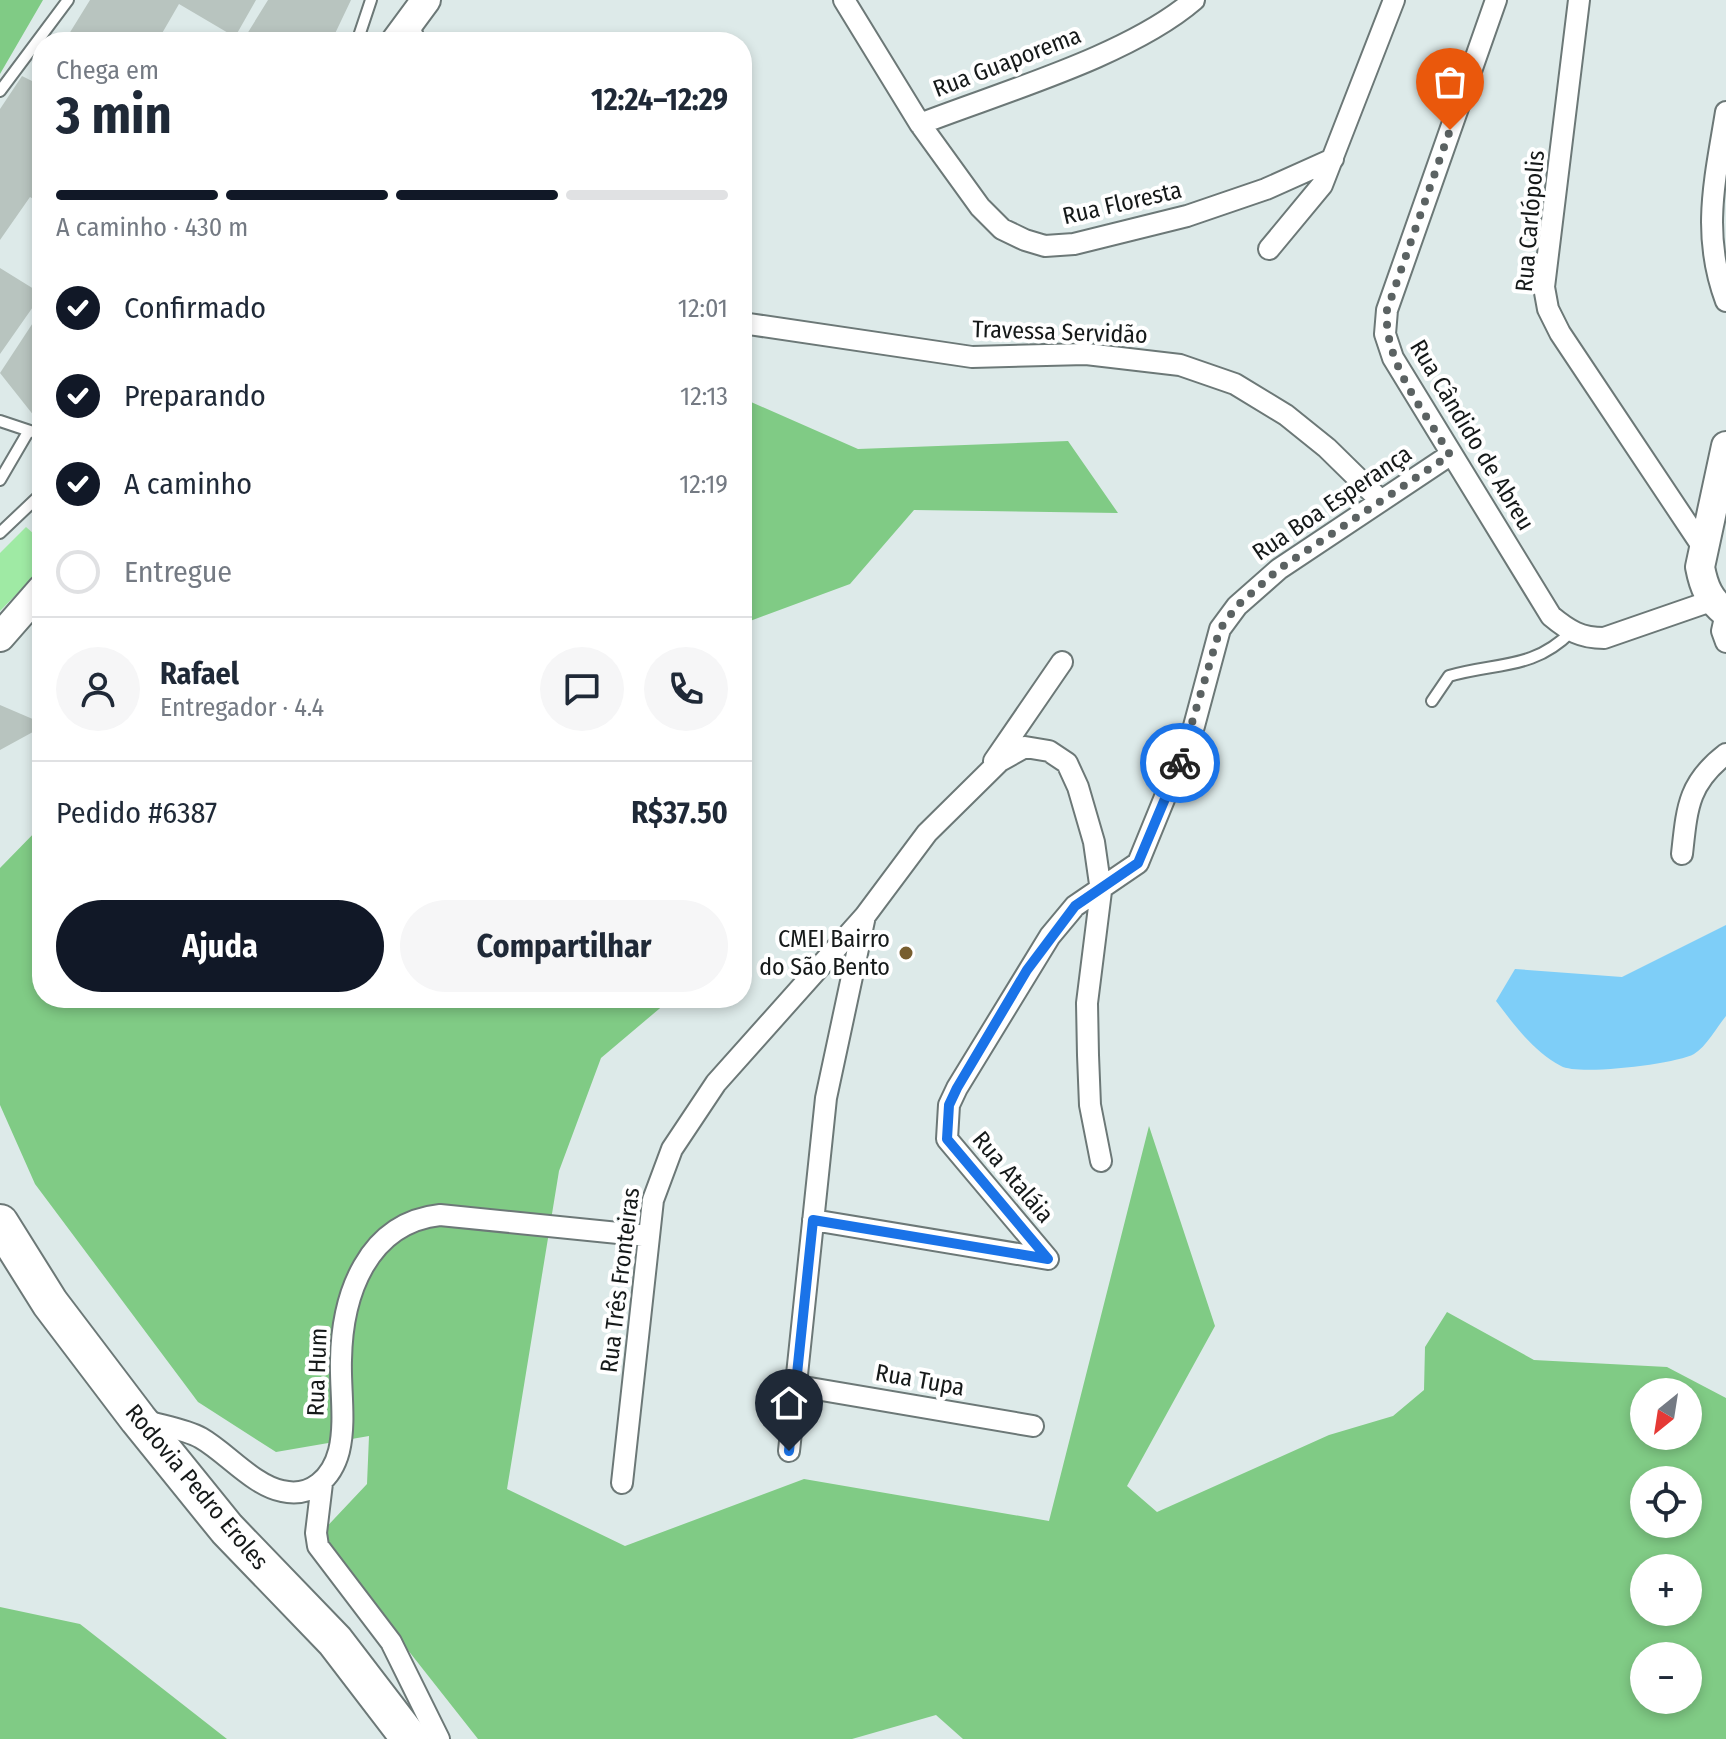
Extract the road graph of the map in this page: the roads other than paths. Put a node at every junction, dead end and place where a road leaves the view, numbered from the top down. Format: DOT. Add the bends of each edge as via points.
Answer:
graph roads {
  1 [pos="68,0"];
  2 [pos="371,0"];
  3 [pos="844,0"];
  4 [pos="1194,0"];
  5 [pos="1394,0"];
  6 [pos="1496,0"];
  7 [pos="1579,0"];
  8 [pos="44,32"];
  9 [pos="360,32"];
  10 [pos="32,48"];
  11 [pos="0,91"];
  12 [pos="1726,112"];
  13 [pos="920,124"];
  14 [pos="1333,159"];
  15 [pos="1269,249"];
  16 [pos="1726,301"];
  17 [pos="752,324"];
  18 [pos="0,421"];
  19 [pos="28,432"];
  20 [pos="32,433"];
  21 [pos="1726,446"];
  22 [pos="1450,455"];
  23 [pos="0,480"];
  24 [pos="1381,501"];
  25 [pos="32,503"];
  26 [pos="0,533"];
  27 [pos="1702,546"];
  28 [pos="32,598"];
  29 [pos="1719,607"];
  30 [pos="10,619"];
  31 [pos="1571,632"];
  32 [pos="0,637"];
  33 [pos="1726,642"];
  34 [pos="1062,662"];
  35 [pos="1432,701"];
  36 [pos="1726,754"];
  37 [pos="985,775"];
  38 [pos="1682,854"];
  39 [pos="1101,891"];
  40 [pos="865,916"];
  41 [pos="1101,1161"];
  42 [pos="813,1220"];
  43 [pos="0,1223"];
  44 [pos="648,1236"];
  45 [pos="0,1266"];
  46 [pos="798,1386"];
  47 [pos="138,1419"];
  48 [pos="1033,1426"];
  49 [pos="789,1451"];
  50 [pos="322,1483"];
  51 [pos="622,1483"];
  52 [pos="382,1739"];
  53 [pos="410,1739"];
  54 [pos="439,1739"];
  1 -- 8 [label="lane"];
  2 -- 9 [label="lane"];
  3 -- 13 [label="street, Rua Floresta"];
  4 -- 13 [label="street, Rua Guaporema" via="1111,49"];
  5 -- 14 [label="street"];
  6 -- 22 [label="street, Rua Cândido de Abreu" via="1387,310 1385,334 1393,358"];
  7 -- 27 [label="street, Rua Carlópolis" via="1544,287 1548,309"];
  10 -- 11 [label="lane"];
  12 -- 16 [label="street" via="1709,221"];
  13 -- 14 [label="street, Rua Floresta" via="1002,229 1045,246 1074,244 1187,216"];
  14 -- 15 [label="street" via="1322,185"];
  17 -- 24 [label="street, Travessa Servidão" via="972,357 1086,354 1180,365 1235,384 1286,415"];
  18 -- 19 [label="lane"];
  19 -- 20 [label="lane"];
  19 -- 23 [label="lane"];
  21 -- 27 [label="street"];
  22 -- 24 [label="street, Rua Boa Esperança"];
  22 -- 31 [label="street, Rua Cândido de Abreu" via="1551,616"];
  24 -- 39 [label="street, Rua Boa Esperança" via="1279,569 1237,606 1220,629 1194,726 1162,812 1138,863"];
  25 -- 26 [label="lane"];
  27 -- 29 [label="street" via="1702,577"];
  28 -- 30 [label="street"];
  29 -- 31 [label="street" via="1604,638"];
  29 -- 33 [label="street"];
  30 -- 32 [label="street"];
  31 -- 35 [label="lane" via="1535,659 1449,676"];
  34 -- 37 [label="street"];
  36 -- 38 [label="street" via="1696,783"];
  37 -- 39 [label="street, Rua Três Fronteiras" via="1025,747 1049,751 1067,763 1087,813"];
  37 -- 40 [label="street, Rua Três Fronteiras" via="927,833"];
  39 -- 41 [label="street" via="1087,1003 1090,1105"];
  39 -- 42 [label="street, Rua Ataláia" via="1075,906 1050,936 949,1105 947,1139 1048,1259"];
  40 -- 42 [label="street, Rua Três Fronteiras" via="826,1098"];
  40 -- 44 [label="street, Rua Três Fronteiras" via="693,1113 660,1175"];
  42 -- 46 [label="street, Rua Três Fronteiras"];
  43 -- 47 [label="highway, Rodovia Pedro Eroles" via="50,1303"];
  44 -- 50 [label="street, Rua Hum" via="440,1215 419,1217 388,1235 369,1255 354,1284 343,1325 339,1450"];
  44 -- 51 [label="street, Rua Três Fronteiras"];
  45 -- 52 [label="highway, Rodovia Pedro Eroles" via="94,1397"];
  46 -- 48 [label="street, Rua Tupa"];
  46 -- 49 [label="street, Rua Três Fronteiras"];
  47 -- 50 [label="street" via="197,1436 280,1491 301,1493"];
  47 -- 53 [label="highway, Rodovia Pedro Eroles" via="227,1529 371,1684"];
  50 -- 54 [label="street, Rua Hum" via="318,1546 391,1642"];
}
